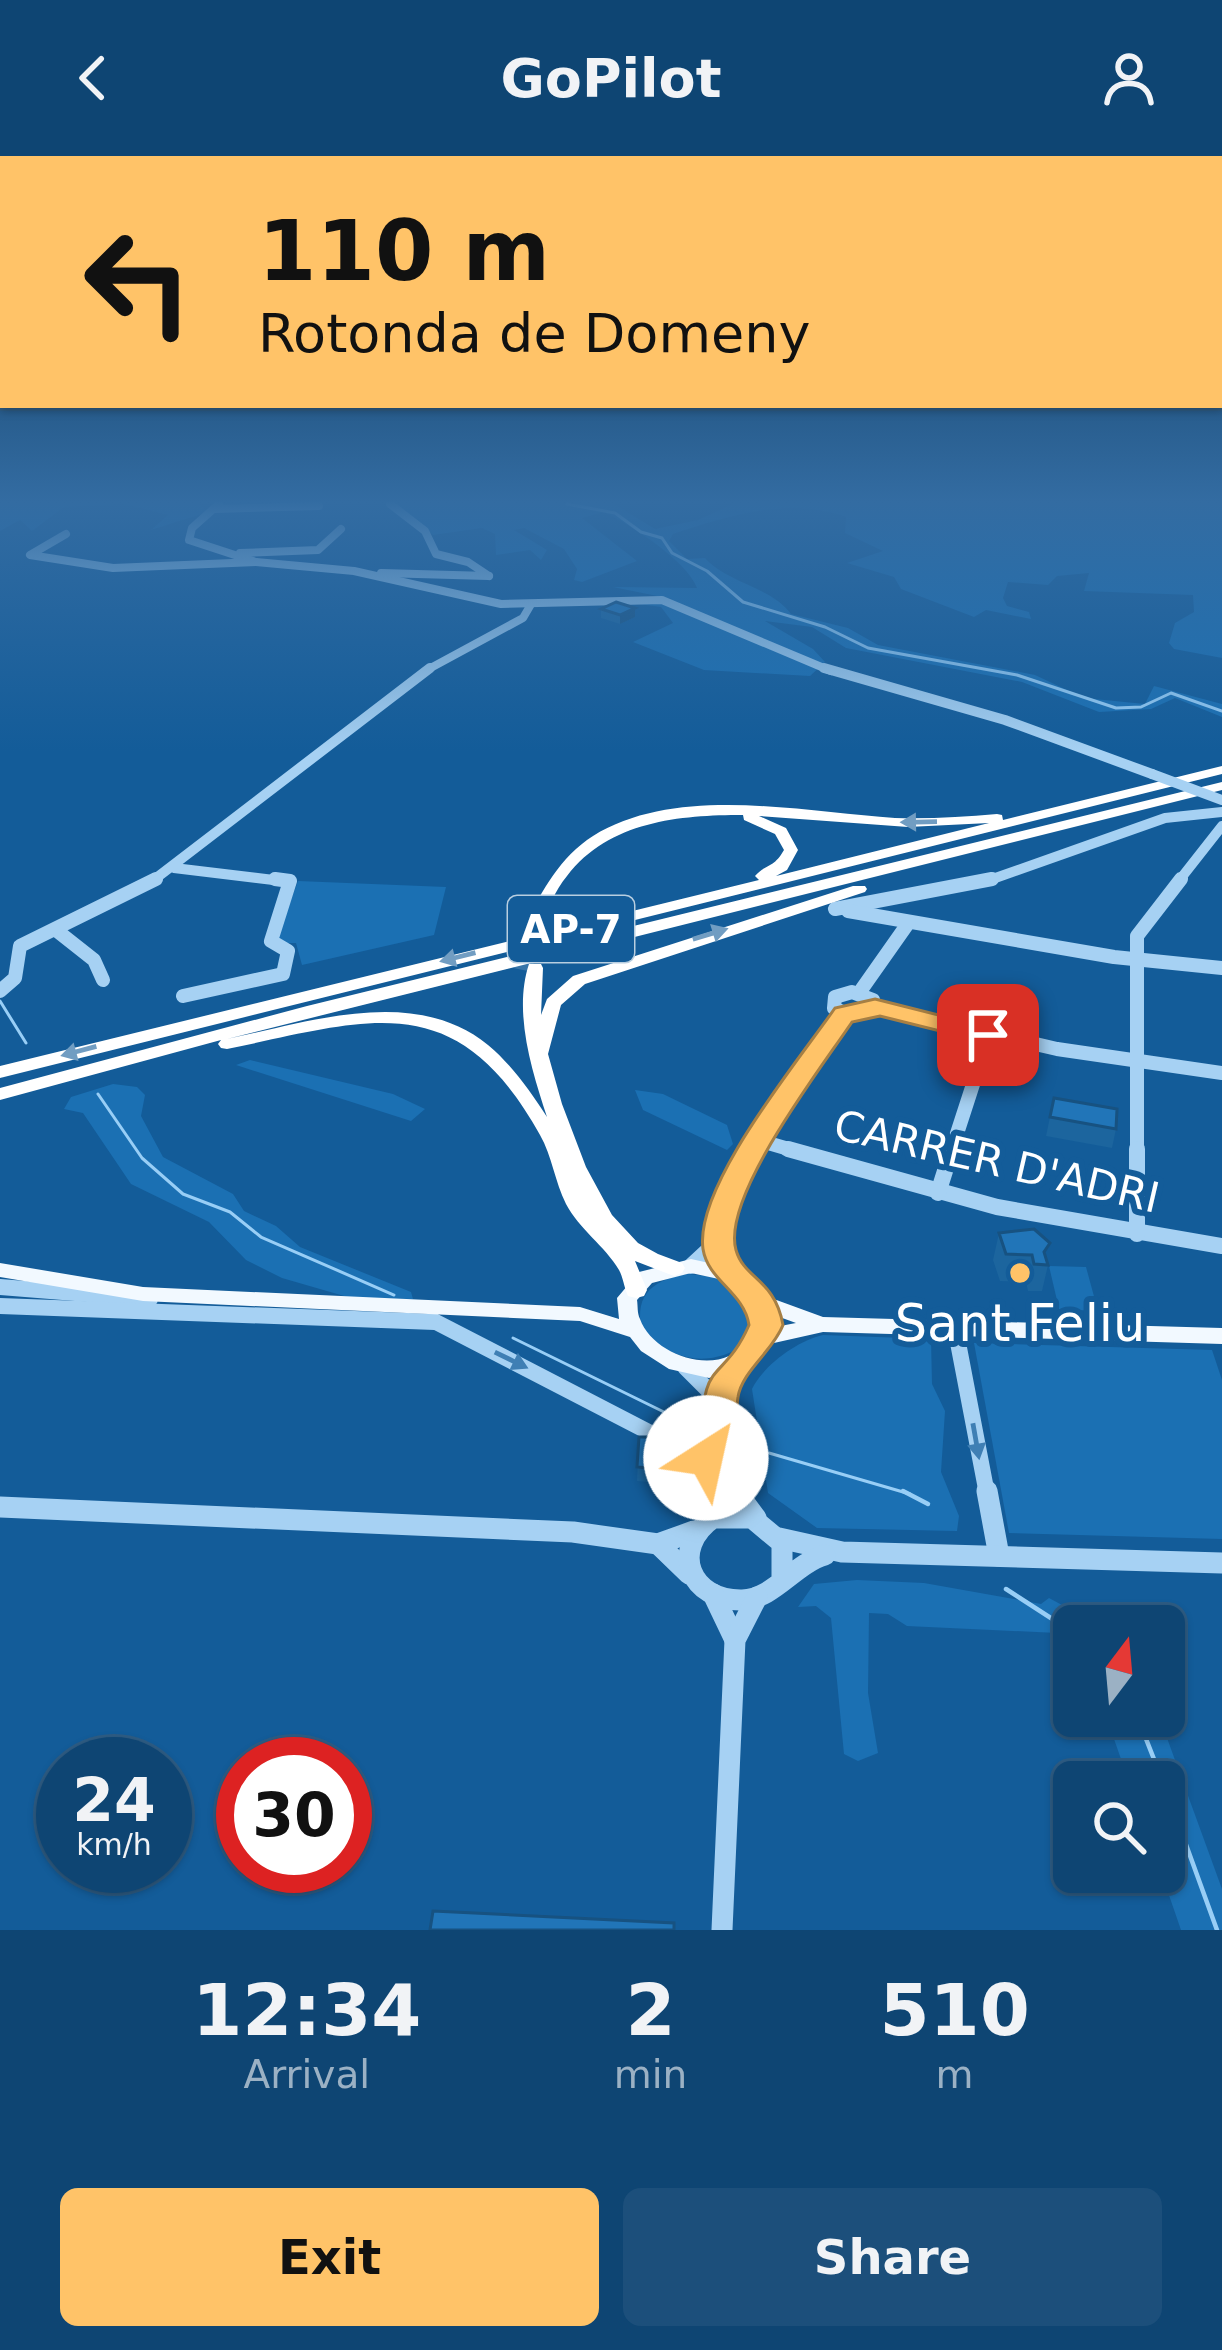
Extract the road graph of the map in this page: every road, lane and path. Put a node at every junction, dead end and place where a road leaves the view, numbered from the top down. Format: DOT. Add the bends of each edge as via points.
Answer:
graph roads {
  1 [pos="414,587"];
  2 [pos="530,606"];
  3 [pos="1222,770"];
  4 [pos="1222,786"];
  5 [pos="1143,791"];
  6 [pos="1222,800"];
  7 [pos="1222,812"];
  8 [pos="1111,815"];
  9 [pos="1222,826"];
  10 [pos="174,868"];
  11 [pos="909,922"];
  12 [pos="597,923"];
  13 [pos="56,930"];
  14 [pos="1136,960"];
  15 [pos="1222,968"];
  16 [pos="104,980"];
  17 [pos="0,991"];
  18 [pos="859,993"];
  19 [pos="183,996"];
  20 [pos="875,1007"];
  21 [pos="844,1014"];
  22 [pos="988,1035"];
  23 [pos="540,1052"];
  24 [pos="1136,1061"];
  25 [pos="0,1072"];
  26 [pos="1222,1073"];
  27 [pos="28,1086"];
  28 [pos="0,1094"];
  29 [pos="548,1132"];
  30 [pos="758,1140"];
  31 [pos="938,1192"];
  32 [pos="1137,1234"];
  33 [pos="718,1241"];
  34 [pos="1222,1246"];
  35 [pos="682,1267"];
  36 [pos="0,1270"];
  37 [pos="734,1275"];
  38 [pos="0,1286"];
  39 [pos="634,1293"];
  40 [pos="188,1297"];
  41 [pos="763,1303"];
  42 [pos="0,1306"];
  43 [pos="407,1306"];
  44 [pos="580,1314"];
  45 [pos="436,1322"];
  46 [pos="823,1324"];
  47 [pos="955,1327"];
  48 [pos="631,1330"];
  49 [pos="1222,1336"];
  50 [pos="761,1338"];
  51 [pos="739,1358"];
  52 [pos="683,1366"];
  53 [pos="719,1401"];
  54 [pos="727,1476"];
  55 [pos="0,1507"];
  56 [pos="713,1518"];
  57 [pos="760,1521"];
  58 [pos="694,1531"];
  59 [pos="779,1538"];
  60 [pos="658,1544"];
  61 [pos="842,1552"];
  62 [pos="999,1556"];
  63 [pos="1222,1562"];
  64 [pos="692,1576"];
  65 [pos="782,1576"];
  66 [pos="713,1594"];
  67 [pos="757,1597"];
  68 [pos="735,1640"];
  69 [pos="722,1930"];
  1 -- 2 [label="street"];
  2 -- 6 [label="street, bridge" via="662,600 852,680 1005,720"];
  2 -- 10 [label="street" via="523,618 419,670"];
  3 -- 5 [label="highway, AP-7"];
  4 -- 8 [label="highway, AP-7"];
  5 -- 12 [label="highway, AP-7"];
  5 -- 12 [label="highway, one-way" via="973,820 898,823 740,809 657,816 602,836 571,858 539,921 585,856 646,824 728,814 765,822 788,838 791,856 772,873"];
  7 -- 11 [label="street" via="1165,818 968,888 836,909"];
  23 -- 8 [label="highway, one-way" via="553,1003 599,971"];
  8 -- 27 [label="highway, AP-7"];
  9 -- 14 [label="street" via="1137,936"];
  10 -- 13 [label="street"];
  10 -- 19 [label="street" via="290,881 271,941 288,951 284,974"];
  11 -- 14 [label="street"];
  11 -- 18 [label="street"];
  12 -- 25 [label="highway, AP-7, one-way"];
  13 -- 16 [label="street" via="94,960"];
  13 -- 17 [label="street" via="18,948 17,975"];
  14 -- 15 [label="street"];
  14 -- 24 [label="street"];
  18 -- 20 [label="street"];
  18 -- 21 [label="street" via="835,997"];
  20 -- 21 [label="street"];
  20 -- 22 [label="street"];
  21 -- 30 [label="street"];
  22 -- 24 [label="street"];
  22 -- 31 [label="street"];
  23 -- 29 [label="highway" via="529,969 524,1035"];
  23 -- 35 [label="highway" via="597,1206 628,1246"];
  24 -- 26 [label="street"];
  24 -- 32 [label="street"];
  27 -- 28 [label="highway, AP-7"];
  27 -- 29 [label="highway" via="405,1017 473,1038 522,1088"];
  29 -- 39 [label="highway" via="577,1205 630,1269"];
  30 -- 31 [label="street, CARRER D'ADRI"];
  30 -- 33 [label="street"];
  31 -- 32 [label="street, CARRER D'ADRI"];
  32 -- 34 [label="street, CARRER D'ADRI"];
  33 -- 35 [label="street"];
  33 -- 37 [label="street"];
  35 -- 37 [label="main road"];
  35 -- 39 [label="main road"];
  36 -- 40 [label="main road"];
  37 -- 41 [label="main road"];
  38 -- 40 [label="street" via="60,1296"];
  39 -- 44 [label="main road"];
  39 -- 48 [label="main road"];
  40 -- 43 [label="main road"];
  41 -- 46 [label="main road"];
  41 -- 50 [label="main road"];
  42 -- 45 [label="street"];
  43 -- 44 [label="main road"];
  43 -- 45 [label="street"];
  44 -- 48 [label="main road"];
  45 -- 54 [label="street, one-way"];
  46 -- 47 [label="main road"];
  46 -- 50 [label="main road"];
  47 -- 49 [label="main road"];
  47 -- 62 [label="street, one-way"];
  48 -- 52 [label="main road" via="650,1352"];
  50 -- 51 [label="main road"];
  51 -- 52 [label="main road"];
  51 -- 53 [label="street"];
  52 -- 53 [label="street"];
  53 -- 54 [label="street"];
  54 -- 56 [label="street"];
  54 -- 57 [label="street"];
  55 -- 60 [label="street" via="573,1532"];
  56 -- 57 [label="street"];
  56 -- 58 [label="street"];
  57 -- 59 [label="street"];
  58 -- 60 [label="street"];
  58 -- 64 [label="street" via="686,1553"];
  59 -- 61 [label="street"];
  59 -- 65 [label="street"];
  60 -- 64 [label="street"];
  61 -- 62 [label="street"];
  61 -- 65 [label="street" via="799,1560"];
  62 -- 63 [label="street"];
  64 -- 66 [label="street"];
  65 -- 67 [label="street"];
  66 -- 67 [label="street"];
  66 -- 68 [label="street"];
  67 -- 68 [label="street"];
  68 -- 69 [label="street"];
}
